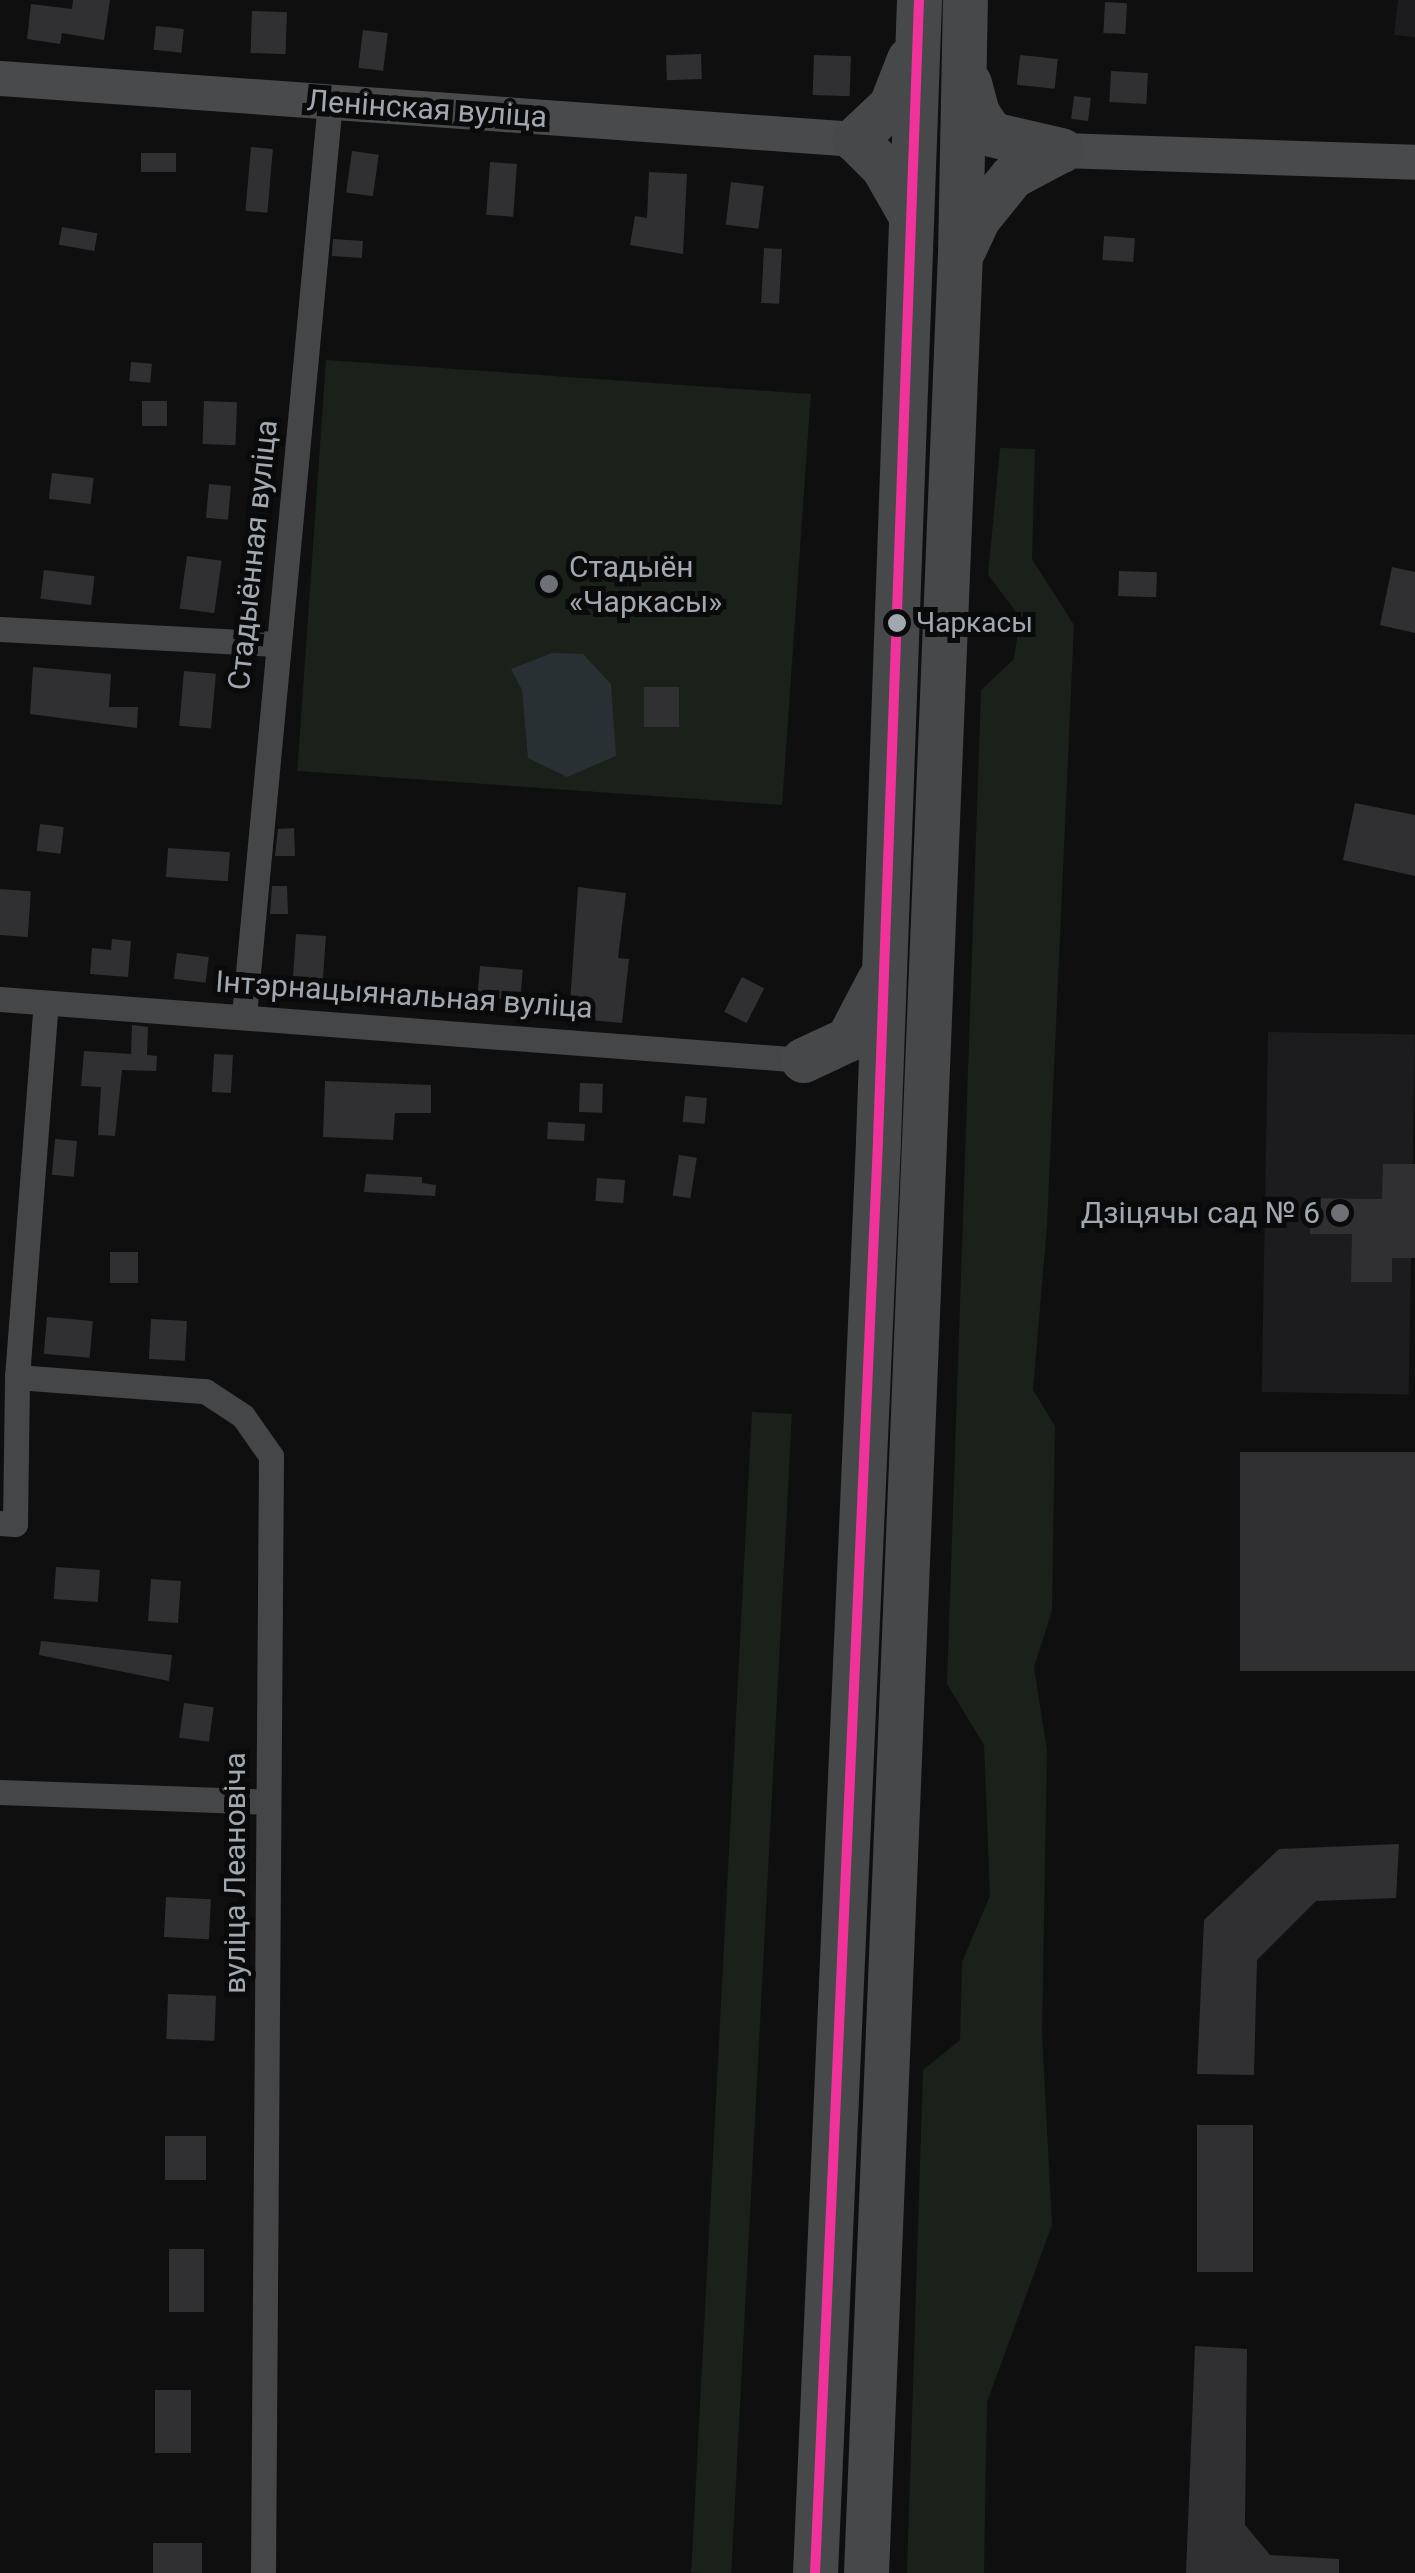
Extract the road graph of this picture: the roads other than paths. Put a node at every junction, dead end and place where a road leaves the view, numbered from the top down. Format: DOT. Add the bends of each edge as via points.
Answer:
graph roads {
  1 [pos="965,0"];
  2 [pos="918,14"];
  3 [pos="963,52"];
  4 [pos="0,78"];
  5 [pos="330,102"];
  6 [pos="855,139"];
  7 [pos="1061,150"];
  8 [pos="1415,162"];
  9 [pos="912,218"];
  10 [pos="960,256"];
  11 [pos="0,630"];
  12 [pos="276,644"];
  13 [pos="885,954"];
  14 [pos="0,1000"];
  15 [pos="46,1003"];
  16 [pos="244,1015"];
  17 [pos="803,1060"];
  18 [pos="878,1140"];
  19 [pos="18,1377"];
  20 [pos="7,1524"];
  21 [pos="0,1792"];
  22 [pos="268,1802"];
  23 [pos="262,2573"];
  24 [pos="816,2573"];
  25 [pos="866,2573"];
  1 -- 3 [label="highway"];
  2 -- 6 [label="highway" via="891,105"];
  2 -- 9 [label="highway"];
  3 -- 7 [label="highway" via="977,113 992,134"];
  3 -- 10 [label="highway"];
  4 -- 5 [label="street, Ленінская вуліца"];
  5 -- 6 [label="street, Ленінская вуліца"];
  5 -- 12 [label="street, Стадыённая вуліца"];
  6 -- 9 [label="highway" via="884,167"];
  7 -- 8 [label="street"];
  7 -- 10 [label="highway" via="1012,176 978,218"];
  9 -- 13 [label="highway"];
  10 -- 25 [label="highway"];
  11 -- 12 [label="street"];
  12 -- 16 [label="street, Стадыённая вуліца"];
  13 -- 17 [label="highway" via="877,986 848,1039"];
  13 -- 18 [label="highway"];
  14 -- 15 [label="street, Інтэрнацыянальная вуліца"];
  15 -- 16 [label="street, Інтэрнацыянальная вуліца"];
  15 -- 19 [label="street"];
  16 -- 17 [label="street, Інтэрнацыянальная вуліца"];
  17 -- 18 [label="highway" via="844,1078"];
  18 -- 24 [label="highway"];
  19 -- 20 [label="street"];
  19 -- 22 [label="street, вуліца Леановіча" via="205,1391 243,1416 271,1456"];
  21 -- 22 [label="street"];
  22 -- 23 [label="street, вуліца Леановіча"];
}
